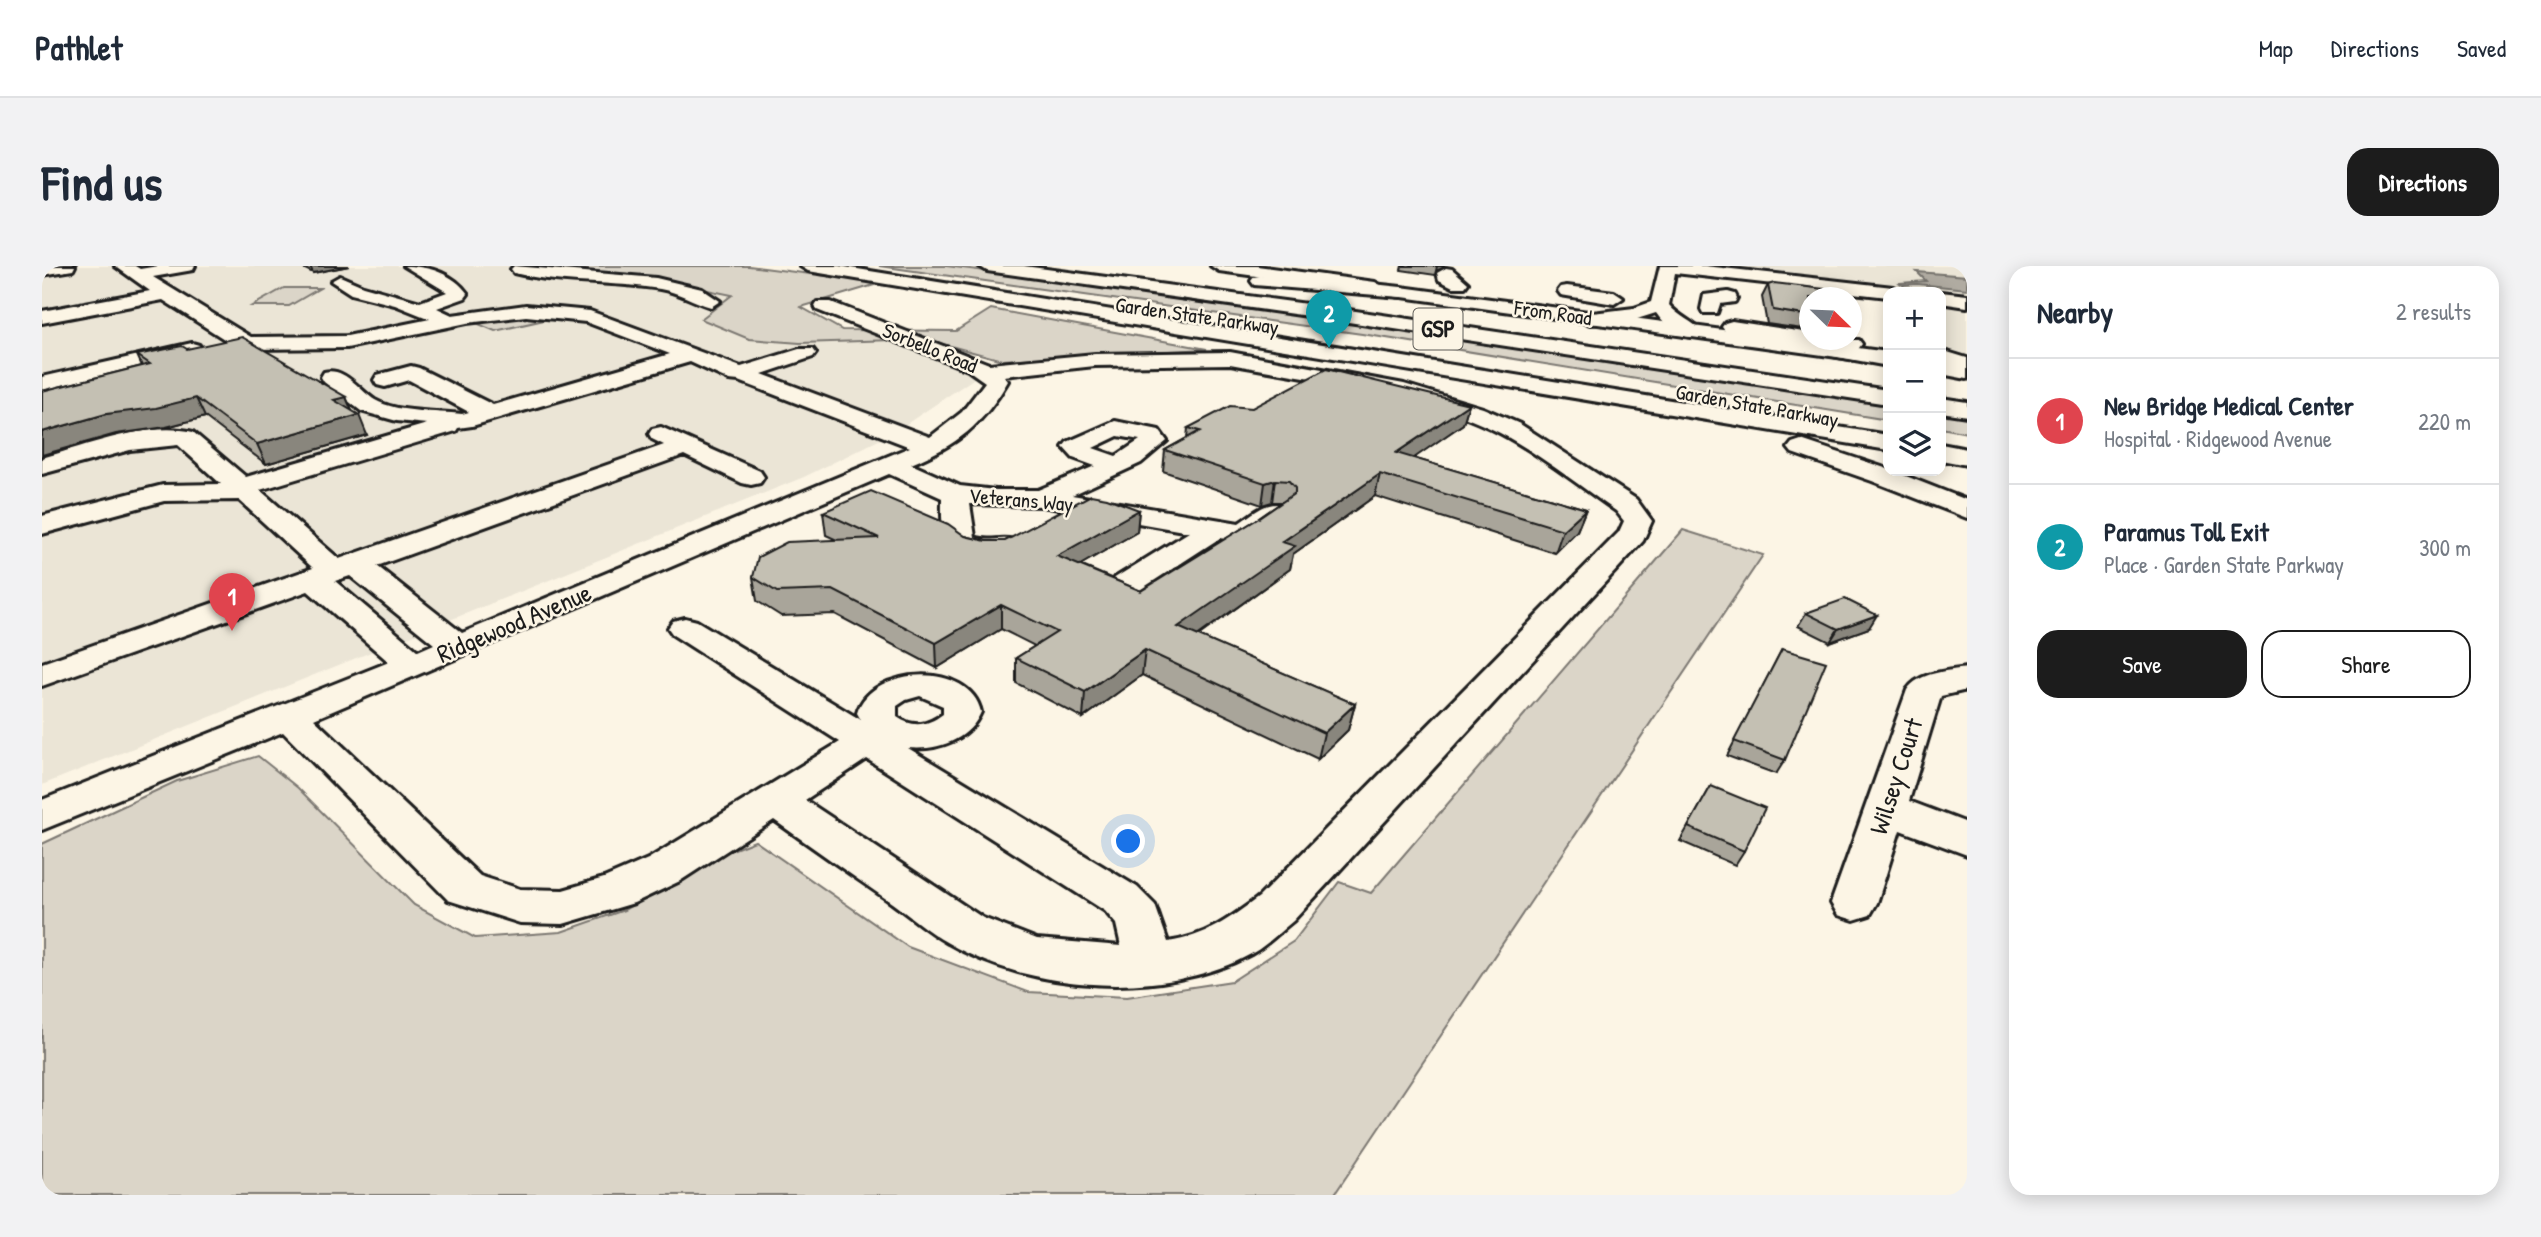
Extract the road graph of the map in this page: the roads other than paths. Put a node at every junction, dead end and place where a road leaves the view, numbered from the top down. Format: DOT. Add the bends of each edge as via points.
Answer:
graph roads {
  1 [pos="67,266"];
  2 [pos="187,266"];
  3 [pos="412,266"];
  4 [pos="807,266"];
  5 [pos="837,266"];
  6 [pos="987,266"];
  7 [pos="1081,266"];
  8 [pos="1118,266"];
  9 [pos="1236,267"];
  10 [pos="520,269"];
  11 [pos="1667,269"];
  12 [pos="42,270"];
  13 [pos="130,270"];
  14 [pos="1303,271"];
  15 [pos="586,277"];
  16 [pos="1454,279"];
  17 [pos="340,281"];
  18 [pos="568,291"];
  19 [pos="1567,291"];
  20 [pos="1401,292"];
  21 [pos="165,294"];
  22 [pos="1883,296"];
  23 [pos="1614,298"];
  24 [pos="1946,299"];
  25 [pos="1967,301"];
  26 [pos="711,302"];
  27 [pos="1672,304"];
  28 [pos="1730,305"];
  29 [pos="824,306"];
  30 [pos="420,308"];
  31 [pos="516,309"];
  32 [pos="1591,318"];
  33 [pos="47,319"];
  34 [pos="448,320"];
  35 [pos="1692,332"];
  36 [pos="1799,339"];
  37 [pos="652,341"];
  38 [pos="244,342"];
  39 [pos="1799,343"];
  40 [pos="1854,350"];
  41 [pos="806,353"];
  42 [pos="688,356"];
  43 [pos="1883,358"];
  44 [pos="1946,358"];
  45 [pos="83,363"];
  46 [pos="1946,366"];
  47 [pos="1967,366"];
  48 [pos="1946,367"];
  49 [pos="107,370"];
  50 [pos="985,371"];
  51 [pos="1967,372"];
  52 [pos="737,375"];
  53 [pos="332,377"];
  54 [pos="385,380"];
  55 [pos="42,384"];
  56 [pos="1558,389"];
  57 [pos="1883,396"];
  58 [pos="42,403"];
  59 [pos="1946,406"];
  60 [pos="1967,409"];
  61 [pos="490,413"];
  62 [pos="976,413"];
  63 [pos="463,421"];
  64 [pos="1883,428"];
  65 [pos="656,431"];
  66 [pos="1946,439"];
  67 [pos="1883,442"];
  68 [pos="1967,442"];
  69 [pos="685,446"];
  70 [pos="931,446"];
  71 [pos="1946,453"];
  72 [pos="1967,457"];
  73 [pos="1115,464"];
  74 [pos="891,465"];
  75 [pos="42,466"];
  76 [pos="751,477"];
  77 [pos="245,490"];
  78 [pos="955,494"];
  79 [pos="1967,510"];
  80 [pos="1275,511"];
  81 [pos="1043,514"];
  82 [pos="42,525"];
  83 [pos="1214,529"];
  84 [pos="334,571"];
  85 [pos="1124,586"];
  86 [pos="685,628"];
  87 [pos="458,647"];
  88 [pos="414,665"];
  89 [pos="42,675"];
  90 [pos="1967,679"];
  91 [pos="289,716"];
  92 [pos="877,736"];
  93 [pos="776,801"];
  94 [pos="1885,808"];
  95 [pos="42,816"];
  96 [pos="1967,840"];
  97 [pos="1854,903"];
  98 [pos="1150,964"];
  1 -- 12 [label="main road"];
  2 -- 13 [label="main road"];
  3 -- 30 [label="main road" via="450,284 459,294"];
  4 -- 56 [label="main road"];
  5 -- 64 [label="main road, Garden State Parkway / GSP" via="1321,335"];
  6 -- 57 [label="main road, Garden State Parkway / GSP"];
  7 -- 8 [label="main road"];
  7 -- 20 [label="main road" via="1175,278"];
  9 -- 14 [label="main road, From Road"];
  10 -- 15 [label="main road"];
  11 -- 22 [label="main road"];
  11 -- 27 [label="main road"];
  11 -- 28 [label="main road"];
  13 -- 21 [label="main road"];
  14 -- 20 [label="main road, From Road"];
  15 -- 18 [label="main road"];
  15 -- 26 [label="main road" via="693,292"];
  16 -- 20 [label="main road, From Road"];
  16 -- 32 [label="main road, From Road"];
  17 -- 30 [label="main road"];
  18 -- 31 [label="main road"];
  18 -- 37 [label="main road" via="643,319"];
  19 -- 23 [label="main road"];
  21 -- 33 [label="main road"];
  21 -- 38 [label="main road"];
  24 -- 25 [label="main road"];
  27 -- 28 [label="main road" via="1710,309"];
  27 -- 32 [label="main road"];
  27 -- 35 [label="main road" via="1671,320"];
  28 -- 36 [label="main road" via="1781,336"];
  29 -- 50 [label="main road, Sorbello Road"];
  30 -- 34 [label="main road"];
  31 -- 34 [label="main road"];
  31 -- 37 [label="main road" via="590,317"];
  32 -- 35 [label="main road, From Road"];
  34 -- 38 [label="main road" via="346,342"];
  35 -- 39 [label="main road, From Road"];
  37 -- 42 [label="main road"];
  38 -- 49 [label="main road"];
  40 -- 43 [label="main road"];
  41 -- 52 [label="main road"];
  42 -- 52 [label="main road"];
  42 -- 61 [label="main road"];
  44 -- 47 [label="main road"];
  45 -- 49 [label="main road"];
  46 -- 47 [label="main road"];
  48 -- 51 [label="main road"];
  49 -- 55 [label="main road"];
  49 -- 58 [label="main road" via="119,379 116,384"];
  50 -- 62 [label="main road, Sorbello Road" via="997,381"];
  50 -- 98 [label="main road" via="1095,360 1230,358 1396,389 1511,429 1626,505 1638,521 1633,535 1276,909 1234,941 1188,958"];
  52 -- 70 [label="main road"];
  53 -- 63 [label="main road" via="369,406"];
  54 -- 61 [label="main road" via="411,373"];
  56 -- 67 [label="main road"];
  56 -- 79 [label="main road" via="1777,440"];
  59 -- 60 [label="main road"];
  61 -- 63 [label="main road"];
  62 -- 70 [label="main road, Ridgewood Avenue" via="957,432"];
  63 -- 77 [label="main road"];
  65 -- 69 [label="main road"];
  66 -- 68 [label="main road"];
  69 -- 76 [label="main road"];
  69 -- 84 [label="main road" via="445,544"];
  70 -- 74 [label="main road, Ridgewood Avenue"];
  71 -- 72 [label="main road"];
  73 -- 81 [label="main road"];
  74 -- 78 [label="main road, Veterans Way"];
  74 -- 87 [label="main road, Ridgewood Avenue"];
  75 -- 77 [label="main road" via="135,442 184,437"];
  77 -- 82 [label="main road" via="163,493"];
  77 -- 84 [label="main road"];
  78 -- 81 [label="main road, Veterans Way" via="996,498"];
  78 -- 81 [label="main road" via="961,539 968,546 999,548"];
  80 -- 83 [label="main road, Veterans Way" via="1244,533"];
  81 -- 83 [label="main road, Veterans Way"];
  83 -- 85 [label="main road"];
  84 -- 87 [label="main road"];
  84 -- 88 [label="main road"];
  84 -- 89 [label="main road"];
  86 -- 92 [label="main road"];
  87 -- 88 [label="main road, Ridgewood Avenue"];
  88 -- 91 [label="main road, Ridgewood Avenue"];
  90 -- 94 [label="main road, Wilsey Court" via="1925,690"];
  91 -- 93 [label="main road" via="464,888 520,906 563,907 618,891 664,870"];
  91 -- 95 [label="main road, Ridgewood Avenue"];
  92 -- 93 [label="main road"];
  92 -- 98 [label="main road" via="1121,900 1138,918"];
  93 -- 98 [label="main road" via="966,931 1033,958 1104,966"];
  94 -- 96 [label="main road"];
  94 -- 97 [label="main road, Wilsey Court"];
}
